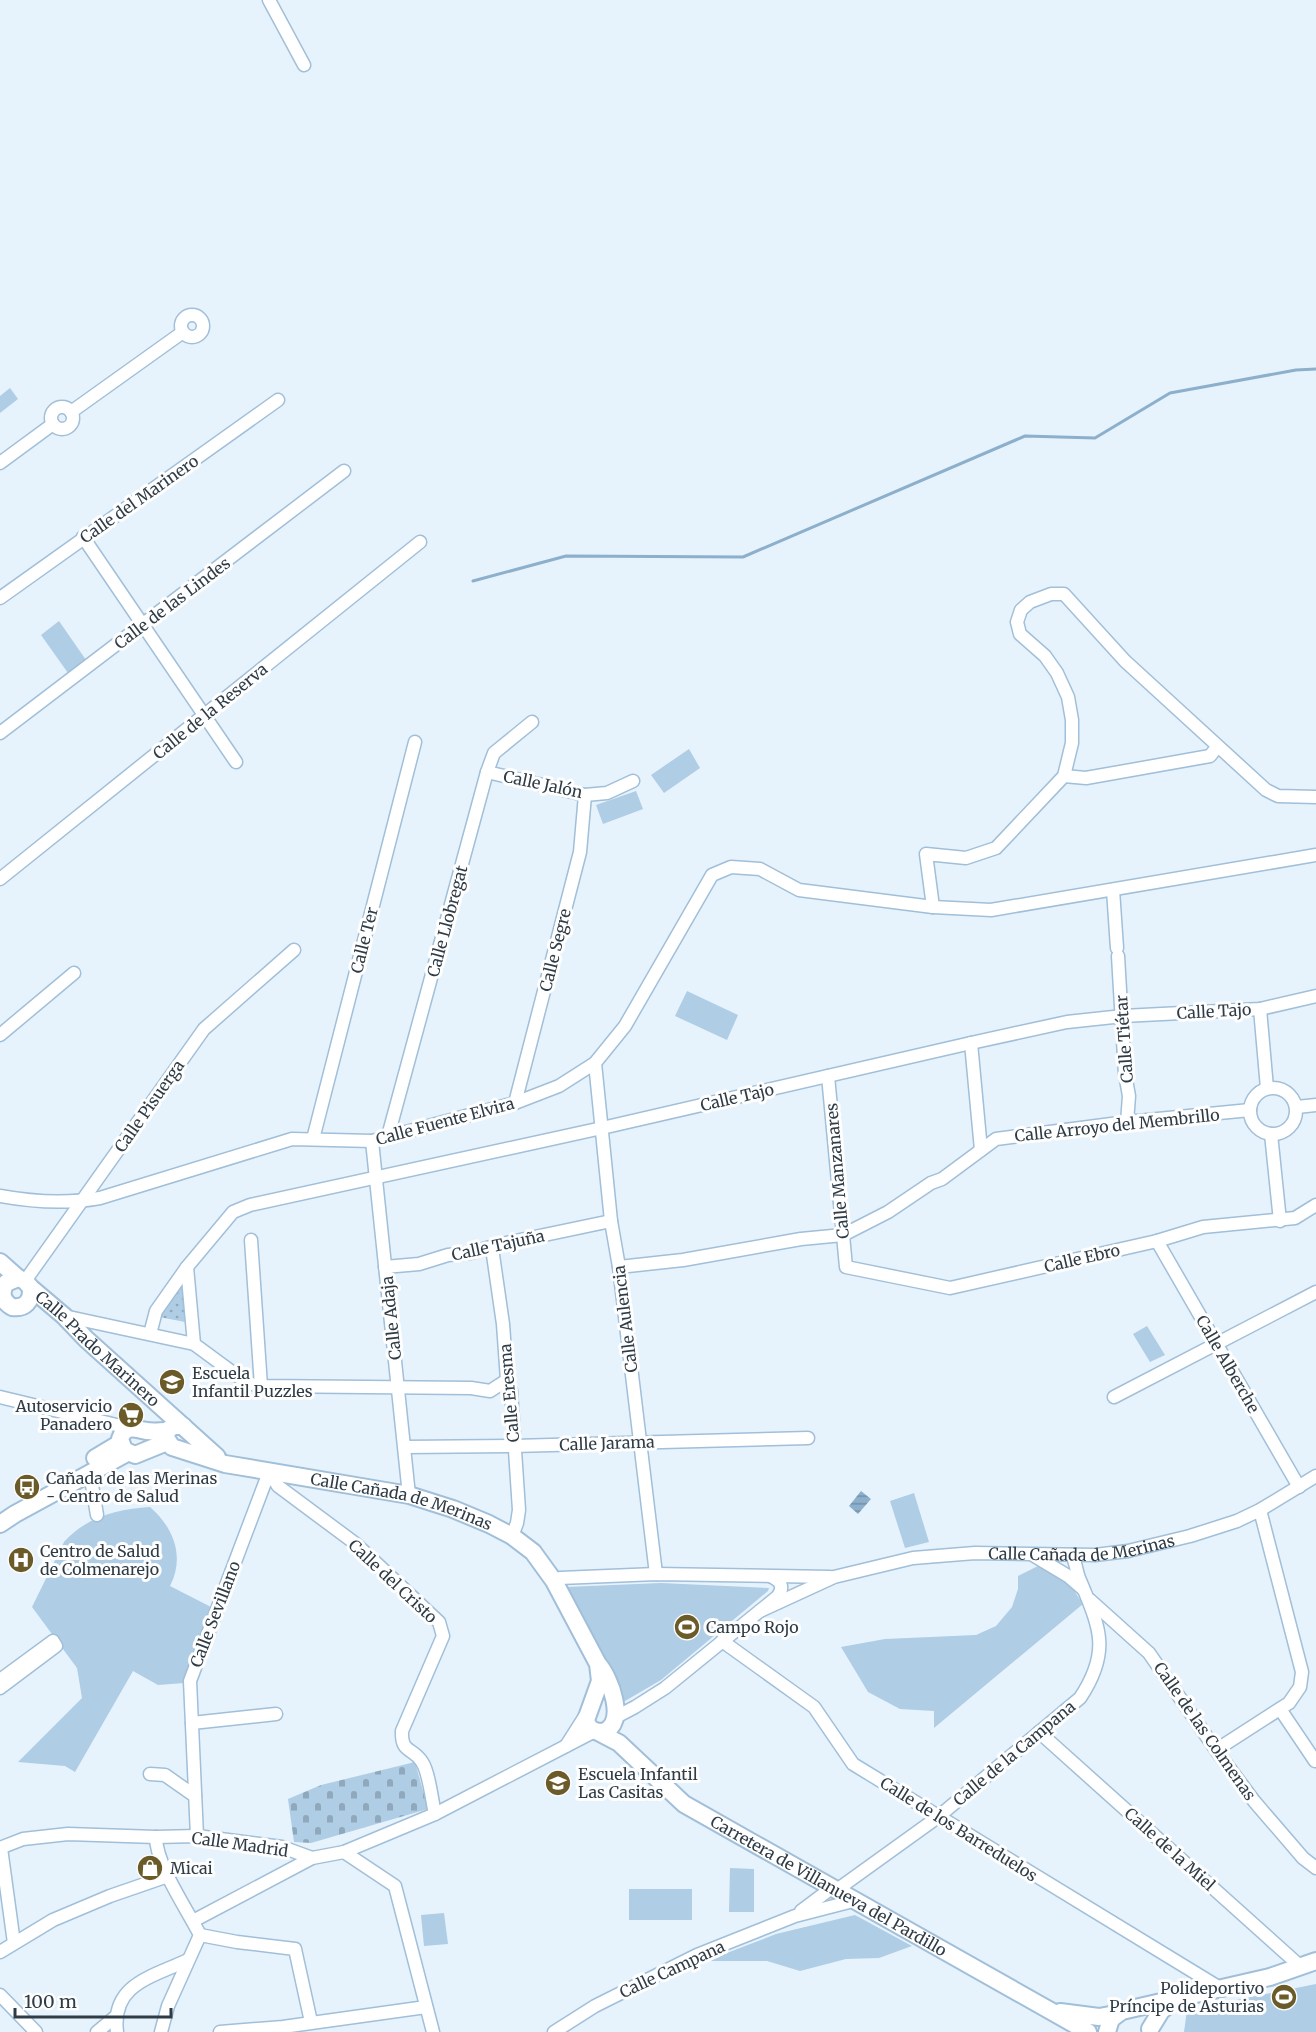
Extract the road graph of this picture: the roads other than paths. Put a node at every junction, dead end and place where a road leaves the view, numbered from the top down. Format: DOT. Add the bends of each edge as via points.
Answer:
graph roads {
  1 [pos="269,0"];
  2 [pos="304,65"];
  3 [pos="183,332"];
  4 [pos="278,400"];
  5 [pos="0,463"];
  6 [pos="344,471"];
  7 [pos="83,537"];
  8 [pos="420,542"];
  9 [pos="0,598"];
  10 [pos="144,624"];
  11 [pos="205,715"];
  12 [pos="532,722"];
  13 [pos="0,733"];
  14 [pos="415,742"];
  15 [pos="1217,747"];
  16 [pos="236,762"];
  17 [pos="487,772"];
  18 [pos="1064,776"];
  19 [pos="633,781"];
  20 [pos="585,795"];
  21 [pos="1316,797"];
  22 [pos="1316,855"];
  23 [pos="0,879"];
  24 [pos="1113,890"];
  25 [pos="933,907"];
  26 [pos="294,950"];
  27 [pos="74,973"];
  28 [pos="1316,996"];
  29 [pos="1260,1009"];
  30 [pos="1123,1016"];
  31 [pos="0,1035"];
  32 [pos="971,1043"];
  33 [pos="595,1063"];
  34 [pos="828,1076"];
  35 [pos="1267,1088"];
  36 [pos="515,1103"];
  37 [pos="1316,1105"];
  38 [pos="1297,1107"];
  39 [pos="1250,1110"];
  40 [pos="1127,1122"];
  41 [pos="602,1128"];
  42 [pos="1271,1134"];
  43 [pos="388,1136"];
  44 [pos="313,1139"];
  45 [pos="372,1141"];
  46 [pos="981,1150"];
  47 [pos="375,1178"];
  48 [pos="0,1196"];
  49 [pos="82,1201"];
  50 [pos="1316,1205"];
  51 [pos="611,1221"];
  52 [pos="1280,1221"];
  53 [pos="843,1235"];
  54 [pos="251,1240"];
  55 [pos="1157,1241"];
  56 [pos="492,1248"];
  57 [pos="0,1262"];
  58 [pos="187,1267"];
  59 [pos="386,1267"];
  60 [pos="619,1267"];
  61 [pos="846,1267"];
  62 [pos="25,1282"];
  63 [pos="1316,1292"];
  64 [pos="2,1293"];
  65 [pos="18,1308"];
  66 [pos="64,1316"];
  67 [pos="150,1334"];
  68 [pos="194,1344"];
  69 [pos="1217,1344"];
  70 [pos="507,1380"];
  71 [pos="261,1386"];
  72 [pos="399,1388"];
  73 [pos="0,1397"];
  74 [pos="1114,1397"];
  75 [pos="136,1429"];
  76 [pos="175,1434"];
  77 [pos="808,1438"];
  78 [pos="640,1442"];
  79 [pos="514,1446"];
  80 [pos="405,1447"];
  81 [pos="124,1448"];
  82 [pos="145,1449"];
  83 [pos="269,1472"];
  84 [pos="90,1473"];
  85 [pos="1316,1476"];
  86 [pos="1299,1487"];
  87 [pos="409,1495"];
  88 [pos="0,1508"];
  89 [pos="1260,1510"];
  90 [pos="97,1515"];
  91 [pos="0,1523"];
  92 [pos="512,1536"];
  93 [pos="1032,1554"];
  94 [pos="1072,1555"];
  95 [pos="1095,1555"];
  96 [pos="656,1574"];
  97 [pos="834,1576"];
  98 [pos="1068,1576"];
  99 [pos="772,1577"];
  100 [pos="554,1581"];
  101 [pos="1088,1596"];
  102 [pos="760,1611"];
  103 [pos="1118,1624"];
  104 [pos="1100,1638"];
  105 [pos="722,1641"];
  106 [pos="598,1664"];
  107 [pos="0,1680"];
  108 [pos="0,1688"];
  109 [pos="590,1706"];
  110 [pos="1280,1709"];
  111 [pos="276,1714"];
  112 [pos="615,1716"];
  113 [pos="192,1723"];
  114 [pos="596,1731"];
  115 [pos="1039,1732"];
  116 [pos="619,1743"];
  117 [pos="565,1747"];
  118 [pos="1216,1750"];
  119 [pos="1315,1761"];
  120 [pos="150,1774"];
  121 [pos="195,1796"];
  122 [pos="435,1814"];
  123 [pos="938,1817"];
  124 [pos="197,1836"];
  125 [pos="156,1837"];
  126 [pos="1,1848"];
  127 [pos="344,1852"];
  128 [pos="312,1858"];
  129 [pos="1316,1868"];
  130 [pos="168,1876"];
  131 [pos="835,1888"];
  132 [pos="857,1900"];
  133 [pos="795,1916"];
  134 [pos="193,1921"];
  135 [pos="200,1935"];
  136 [pos="14,1943"];
  137 [pos="0,1952"];
  138 [pos="188,1960"];
  139 [pos="1308,1964"];
  140 [pos="1220,1988"];
  141 [pos="0,1995"];
  142 [pos="1176,2000"];
  143 [pos="426,2007"];
  144 [pos="1050,2010"];
  145 [pos="1122,2012"];
  146 [pos="115,2017"];
  147 [pos="311,2022"];
  148 [pos="283,2030"];
  149 [pos="1150,2030"];
  150 [pos="36,2032"];
  151 [pos="97,2032"];
  152 [pos="117,2032"];
  153 [pos="161,2032"];
  154 [pos="220,2032"];
  155 [pos="433,2032"];
  156 [pos="554,2032"];
  157 [pos="1088,2032"];
  158 [pos="1107,2032"];
  1 -- 2 [label="street"];
  3 -- 5 [label="street" via="71,412 73,420 68,427 60,429 53,424"];
  4 -- 7 [label="street, Calle del Marinero"];
  6 -- 10 [label="street, Calle de las Lindes"];
  7 -- 9 [label="street, Calle del Marinero"];
  7 -- 10 [label="street"];
  8 -- 11 [label="street, Calle de la Reserva"];
  10 -- 11 [label="street"];
  10 -- 13 [label="street, Calle de las Lindes"];
  11 -- 16 [label="street"];
  11 -- 23 [label="street, Calle de la Reserva"];
  12 -- 17 [label="street, Calle Llobregat" via="494,753"];
  14 -- 44 [label="street, Calle Ter"];
  15 -- 18 [label="street" via="1210,756 1086,778"];
  15 -- 18 [label="street" via="1125,661 1070,599 1064,594 1051,594 1030,602 1017,622 1020,634 1046,656 1068,697 1072,743"];
  15 -- 21 [label="street" via="1266,790 1278,796"];
  17 -- 20 [label="street, Calle Jalón"];
  17 -- 43 [label="street, Calle Llobregat"];
  18 -- 25 [label="street" via="996,848 966,858 926,854"];
  19 -- 20 [label="street, Calle Jalón" via="608,793"];
  20 -- 36 [label="street, Calle Segre" via="580,852"];
  22 -- 24 [label="street"];
  24 -- 25 [label="street" via="991,910"];
  24 -- 30 [label="street, Calle Tiétar"];
  25 -- 33 [label="street, Calle Fuente Elvira" via="799,890 760,869 731,867 712,875 625,1026"];
  26 -- 49 [label="street, Calle Pisuerga" via="204,1029"];
  27 -- 31 [label="street"];
  28 -- 29 [label="street, Calle Tajo"];
  29 -- 30 [label="street, Calle Tajo"];
  29 -- 35 [label="street"];
  30 -- 32 [label="street, Calle Tajo" via="1067,1022"];
  30 -- 40 [label="street, Calle Tiétar"];
  32 -- 34 [label="street, Calle Tajo"];
  32 -- 46 [label="street"];
  33 -- 36 [label="street, Calle Fuente Elvira" via="559,1086"];
  33 -- 41 [label="street, Calle Aulencia"];
  34 -- 41 [label="street, Calle Tajo"];
  34 -- 53 [label="street, Calle Manzanares"];
  35 -- 38 [label="street" via="1286,1091"];
  35 -- 39 [label="street" via="1258,1092"];
  36 -- 43 [label="street, Calle Fuente Elvira"];
  37 -- 38 [label="street"];
  38 -- 42 [label="street" via="1290,1127"];
  39 -- 40 [label="street, Calle Arroyo del Membrillo"];
  39 -- 42 [label="street" via="1256,1127"];
  40 -- 46 [label="street, Calle Arroyo del Membrillo" via="1009,1136 996,1139"];
  41 -- 47 [label="street, Calle Tajo"];
  41 -- 51 [label="street, Calle Aulencia"];
  42 -- 52 [label="street"];
  43 -- 45 [label="street, Calle Fuente Elvira"];
  44 -- 45 [label="street, Calle Fuente Elvira"];
  44 -- 49 [label="street, Calle Fuente Elvira" via="292,1139"];
  45 -- 47 [label="street, Calle Adaja"];
  46 -- 53 [label="street, Calle Arroyo del Membrillo" via="942,1179"];
  47 -- 58 [label="street, Calle Tajo" via="233,1212"];
  47 -- 59 [label="street, Calle Adaja"];
  48 -- 49 [label="street, Calle Fuente Elvira" via="40,1202"];
  49 -- 62 [label="street, Calle Pisuerga"];
  50 -- 52 [label="street, Calle Ebro" via="1295,1218"];
  51 -- 56 [label="street, Calle Tajuña"];
  51 -- 60 [label="street, Calle Aulencia"];
  52 -- 55 [label="street, Calle Ebro" via="1203,1227"];
  53 -- 60 [label="street, Calle Arroyo del Membrillo"];
  53 -- 61 [label="street, Calle Manzanares"];
  54 -- 71 [label="street"];
  55 -- 61 [label="street, Calle Ebro" via="950,1288"];
  55 -- 69 [label="street, Calle Alberche"];
  56 -- 59 [label="street, Calle Tajuña"];
  56 -- 70 [label="street, Calle Eresma"];
  57 -- 62 [label="street, Calle Prado Marinero"];
  58 -- 67 [label="street, Calle Tajo" via="156,1311"];
  58 -- 68 [label="street"];
  59 -- 72 [label="street, Calle Adaja"];
  60 -- 78 [label="street, Calle Aulencia"];
  62 -- 64 [label="street" via="12,1279"];
  62 -- 65 [label="street" via="29,1301"];
  62 -- 66 [label="street, Calle Prado Marinero"];
  63 -- 69 [label="street"];
  64 -- 65 [label="street" via="12,1307"];
  65 -- 66 [label="street"];
  66 -- 67 [label="street"];
  66 -- 76 [label="street, Calle Prado Marinero" via="163,1410"];
  67 -- 68 [label="street"];
  68 -- 71 [label="street" via="247,1383"];
  69 -- 74 [label="street"];
  69 -- 86 [label="street, Calle Alberche"];
  70 -- 72 [label="street" via="490,1391"];
  70 -- 79 [label="street, Calle Eresma"];
  71 -- 72 [label="street"];
  72 -- 80 [label="street, Calle Adaja"];
  73 -- 75 [label="street"];
  75 -- 76 [label="street, Calle Cañada de Merinas"];
  75 -- 81 [label="street" via="123,1432"];
  75 -- 82 [label="street" via="147,1437"];
  76 -- 82 [label="street"];
  76 -- 83 [label="street, Calle Cañada de Merinas" via="225,1464"];
  77 -- 78 [label="street, Calle Jarama"];
  78 -- 79 [label="street, Calle Jarama"];
  78 -- 96 [label="street, Calle Aulencia"];
  79 -- 80 [label="street, Calle Jarama"];
  79 -- 92 [label="street, Calle Eresma" via="519,1510"];
  80 -- 87 [label="street, Calle Adaja"];
  81 -- 82 [label="street" via="135,1455"];
  81 -- 84 [label="street"];
  81 -- 88 [label="street"];
  83 -- 87 [label="street, Calle Cañada de Merinas"];
  83 -- 113 [label="street, Calle Sevillano" via="190,1681"];
  83 -- 122 [label="street, Calle del Cristo" via="278,1486 356,1544 439,1622 443,1636 402,1731 402,1743 424,1763"];
  84 -- 90 [label="street"];
  84 -- 91 [label="street"];
  85 -- 86 [label="street, Calle Cañada de Merinas"];
  86 -- 89 [label="street, Calle Cañada de Merinas"];
  87 -- 92 [label="street, Calle Cañada de Merinas" via="453,1509"];
  88 -- 91 [label="street"];
  89 -- 95 [label="street, Calle Cañada de Merinas" via="1190,1536"];
  89 -- 110 [label="street" via="1302,1671 1300,1687"];
  92 -- 100 [label="street, Calle Cañada de Merinas" via="533,1552"];
  93 -- 94 [label="street, Calle Cañada de Merinas"];
  93 -- 97 [label="street, Calle Cañada de Merinas" via="913,1558"];
  93 -- 98 [label="street"];
  94 -- 95 [label="street, Calle Cañada de Merinas"];
  94 -- 98 [label="street" via="1067,1564"];
  94 -- 101 [label="street, Calle de la Campana"];
  95 -- 101 [label="street, Calle de la Campana" via="1085,1563"];
  96 -- 99 [label="street"];
  96 -- 100 [label="street"];
  97 -- 99 [label="street"];
  97 -- 102 [label="street"];
  98 -- 101 [label="street"];
  99 -- 102 [label="street" via="780,1582 780,1592"];
  100 -- 106 [label="street, Calle Cañada de Merinas"];
  101 -- 103 [label="street, Calle de las Colmenas"];
  101 -- 104 [label="street, Calle de la Campana"];
  102 -- 105 [label="street"];
  103 -- 104 [label="street" via="1110,1626"];
  103 -- 118 [label="street, Calle de las Colmenas" via="1149,1653"];
  104 -- 115 [label="street, Calle de la Campana" via="1098,1665 1090,1683 1080,1698"];
  105 -- 112 [label="street" via="665,1688"];
  105 -- 123 [label="street, Calle de los Barreduelos" via="814,1707 853,1764"];
  106 -- 109 [label="street" via="600,1682"];
  106 -- 112 [label="street, Calle Cañada de Merinas" via="611,1688"];
  107 -- 108 [label="street" via="52,1641 56,1646"];
  109 -- 112 [label="street" via="605,1699 612,1703"];
  109 -- 114 [label="street" via="586,1722"];
  109 -- 117 [label="street"];
  110 -- 118 [label="street"];
  110 -- 119 [label="street"];
  111 -- 113 [label="street"];
  112 -- 114 [label="street" via="608,1730"];
  112 -- 116 [label="street" via="614,1731"];
  113 -- 121 [label="street, Calle Sevillano"];
  114 -- 116 [label="street, Carretera de Villanueva del Pardillo"];
  114 -- 117 [label="street, Calle Madrid"];
  115 -- 123 [label="street, Calle de la Campana"];
  115 -- 139 [label="street, Calle de la Miel"];
  116 -- 131 [label="street, Carretera de Villanueva del Pardillo" via="684,1804"];
  117 -- 122 [label="street, Calle Madrid"];
  118 -- 129 [label="street, Calle de las Colmenas" via="1254,1802"];
  120 -- 121 [label="street" via="165,1775"];
  121 -- 124 [label="street, Calle Sevillano"];
  122 -- 127 [label="street, Calle Madrid"];
  123 -- 131 [label="street, Calle de la Campana"];
  123 -- 140 [label="street, Calle de los Barreduelos"];
  124 -- 125 [label="street, Calle Madrid"];
  124 -- 128 [label="street, Calle Madrid" via="282,1847"];
  125 -- 126 [label="street, Calle Madrid" via="38,1836"];
  125 -- 130 [label="street"];
  126 -- 136 [label="street"];
  127 -- 128 [label="street, Calle Madrid"];
  127 -- 143 [label="street" via="395,1886"];
  128 -- 134 [label="street"];
  130 -- 134 [label="street"];
  130 -- 136 [label="street" via="53,1920"];
  131 -- 132 [label="street, Carretera de Villanueva del Pardillo"];
  131 -- 133 [label="street, Calle de la Campana"];
  132 -- 133 [label="street"];
  132 -- 144 [label="street, Carretera de Villanueva del Pardillo"];
  133 -- 156 [label="street, Calle Campana" via="669,1969 595,2006"];
  134 -- 135 [label="street"];
  135 -- 138 [label="street"];
  135 -- 147 [label="street" via="295,1949"];
  136 -- 137 [label="street"];
  138 -- 146 [label="street" via="138,1983 121,1997"];
  138 -- 153 [label="street"];
  139 -- 140 [label="street, Carretera de Villanueva del Pardillo"];
  140 -- 142 [label="street, Carretera de Villanueva del Pardillo"];
  141 -- 150 [label="street"];
  142 -- 145 [label="street, Carretera de Villanueva del Pardillo"];
  142 -- 149 [label="street, Carretera de Villanueva del Pardillo" via="1161,2011"];
  143 -- 147 [label="street"];
  143 -- 155 [label="street"];
  144 -- 145 [label="street, Carretera de Villanueva del Pardillo" via="1099,2017"];
  144 -- 157 [label="street, Carretera de Villanueva del Pardillo"];
  145 -- 149 [label="street" via="1135,2011 1145,2018"];
  145 -- 158 [label="street" via="1111,2019"];
  146 -- 151 [label="street"];
  146 -- 152 [label="street"];
  147 -- 148 [label="street"];
  148 -- 154 [label="street"];
}
